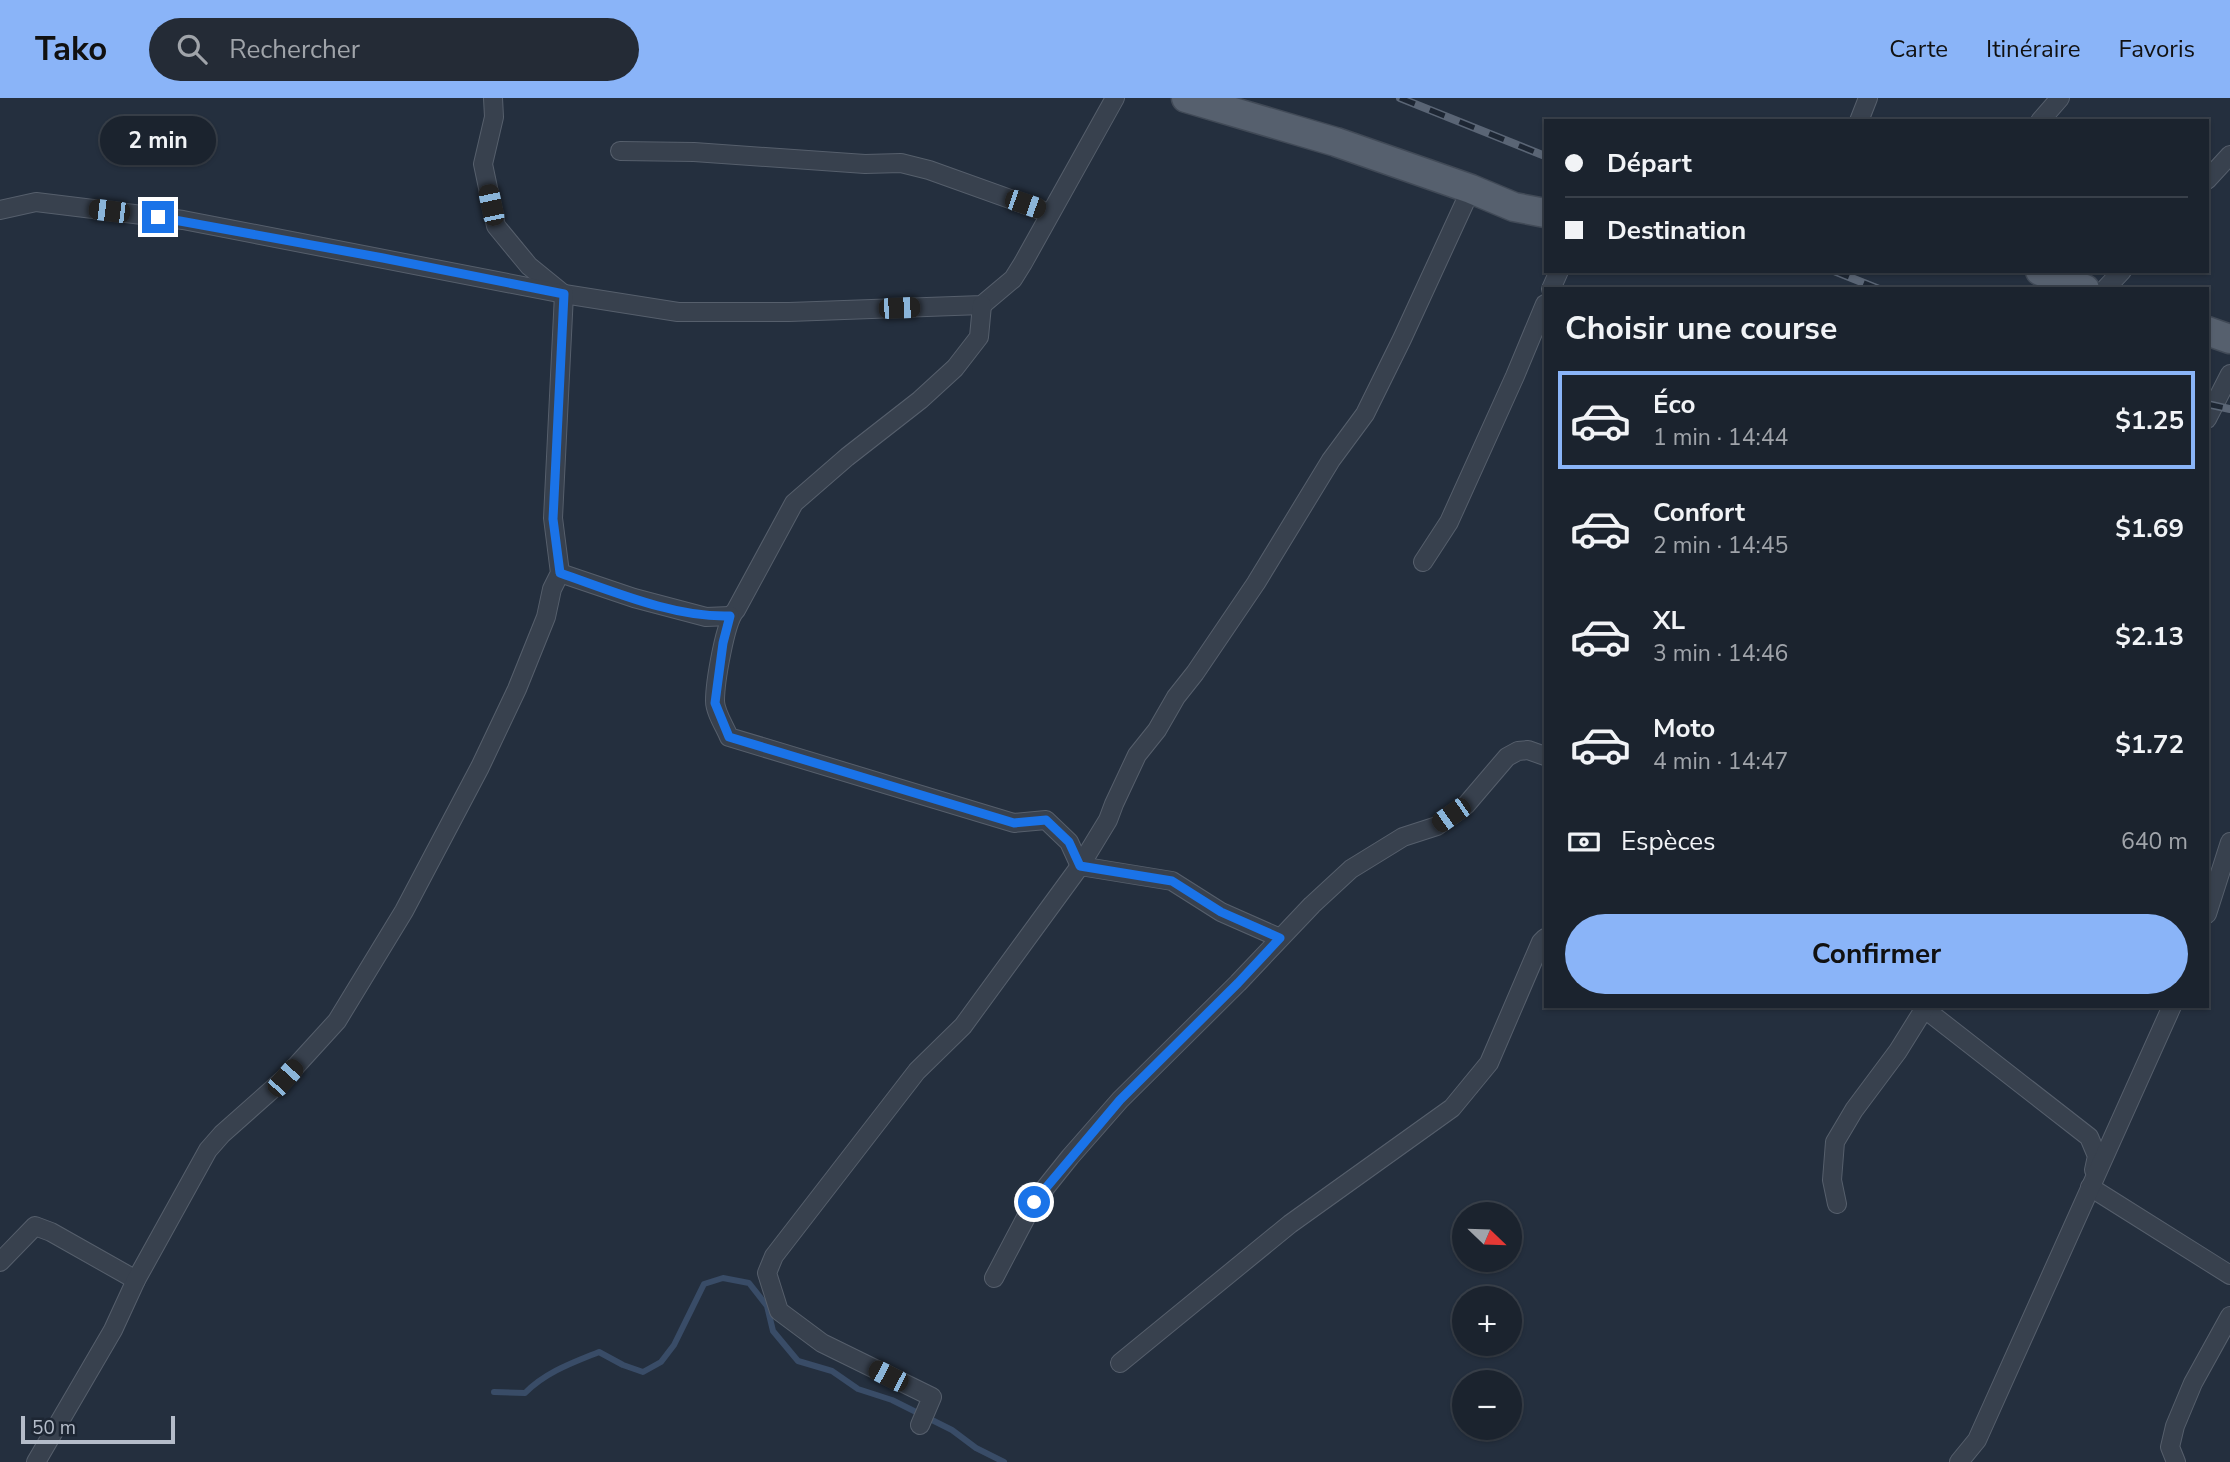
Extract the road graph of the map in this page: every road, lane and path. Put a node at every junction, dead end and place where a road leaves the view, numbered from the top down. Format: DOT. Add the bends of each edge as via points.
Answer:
graph roads {
  1 [pos="493,98"];
  2 [pos="1115,98"];
  3 [pos="1186,98"];
  4 [pos="1868,98"];
  5 [pos="2060,98"];
  6 [pos="1860,119"];
  7 [pos="2042,119"];
  8 [pos="620,151"];
  9 [pos="2230,155"];
  10 [pos="2209,178"];
  11 [pos="1471,189"];
  12 [pos="0,210"];
  13 [pos="1049,213"];
  14 [pos="1544,214"];
  15 [pos="2120,273"];
  16 [pos="2046,279"];
  17 [pos="2077,287"];
  18 [pos="2107,287"];
  19 [pos="564,294"];
  20 [pos="982,305"];
  21 [pos="1544,306"];
  22 [pos="2209,332"];
  23 [pos="2230,340"];
  24 [pos="2230,374"];
  25 [pos="2209,415"];
  26 [pos="1423,562"];
  27 [pos="560,573"];
  28 [pos="730,616"];
  29 [pos="1544,756"];
  30 [pos="2230,842"];
  31 [pos="1080,866"];
  32 [pos="2209,908"];
  33 [pos="1280,938"];
  34 [pos="1544,940"];
  35 [pos="1923,1008"];
  36 [pos="1925,1008"];
  37 [pos="2171,1008"];
  38 [pos="2090,1188"];
  39 [pos="1838,1204"];
  40 [pos="0,1262"];
  41 [pos="2230,1275"];
  42 [pos="995,1278"];
  43 [pos="136,1280"];
  44 [pos="2230,1316"];
  45 [pos="1120,1363"];
  46 [pos="920,1425"];
  47 [pos="36,1462"];
  48 [pos="1959,1462"];
  49 [pos="2176,1462"];
  1 -- 19 [label="street" via="494,117 483,164 496,226 529,266"];
  2 -- 13 [label="street"];
  3 -- 11 [label="main road" via="1336,142"];
  4 -- 6 [label="street"];
  5 -- 7 [label="street"];
  8 -- 13 [label="street" via="901,163"];
  9 -- 10 [label="street"];
  11 -- 14 [label="main road"];
  11 -- 31 [label="street" via="1365,414 1137,755 1108,820"];
  12 -- 19 [label="street" via="36,202 183,220"];
  13 -- 20 [label="street" via="1013,279"];
  15 -- 18 [label="street"];
  16 -- 17 [label="main road"];
  19 -- 20 [label="street" via="678,312"];
  19 -- 27 [label="street" via="553,519"];
  20 -- 28 [label="street" via="979,337 956,368 794,503"];
  21 -- 26 [label="street" via="1449,522"];
  22 -- 23 [label="main road"];
  24 -- 25 [label="street"];
  27 -- 28 [label="street" via="694,614"];
  27 -- 43 [label="street" via="517,689 404,911 337,1021 285,1078 208,1150"];
  28 -- 31 [label="street" via="715,703 729,737 1014,823 1046,820 1069,842"];
  29 -- 33 [label="street" via="1528,750 1507,757 1466,805 1437,826 1403,837 1351,869"];
  30 -- 32 [label="street"];
  31 -- 33 [label="street" via="1172,881 1221,912"];
  31 -- 46 [label="street" via="963,1026 917,1071 837,1172 774,1256 767,1273 779,1311 800,1327 822,1343 932,1397"];
  33 -- 42 [label="street" via="1070,1157 1034,1202"];
  34 -- 45 [label="street" via="1489,1063 1452,1108 1290,1224"];
  35 -- 39 [label="street" via="1835,1142 1832,1180"];
  36 -- 38 [label="street" via="2089,1137 2097,1156"];
  37 -- 38 [label="street"];
  38 -- 41 [label="street"];
  38 -- 48 [label="street" via="1977,1440"];
  40 -- 43 [label="street" via="35,1226"];
  43 -- 47 [label="street" via="113,1330"];
  44 -- 49 [label="street" via="2175,1426 2170,1447"];
}
